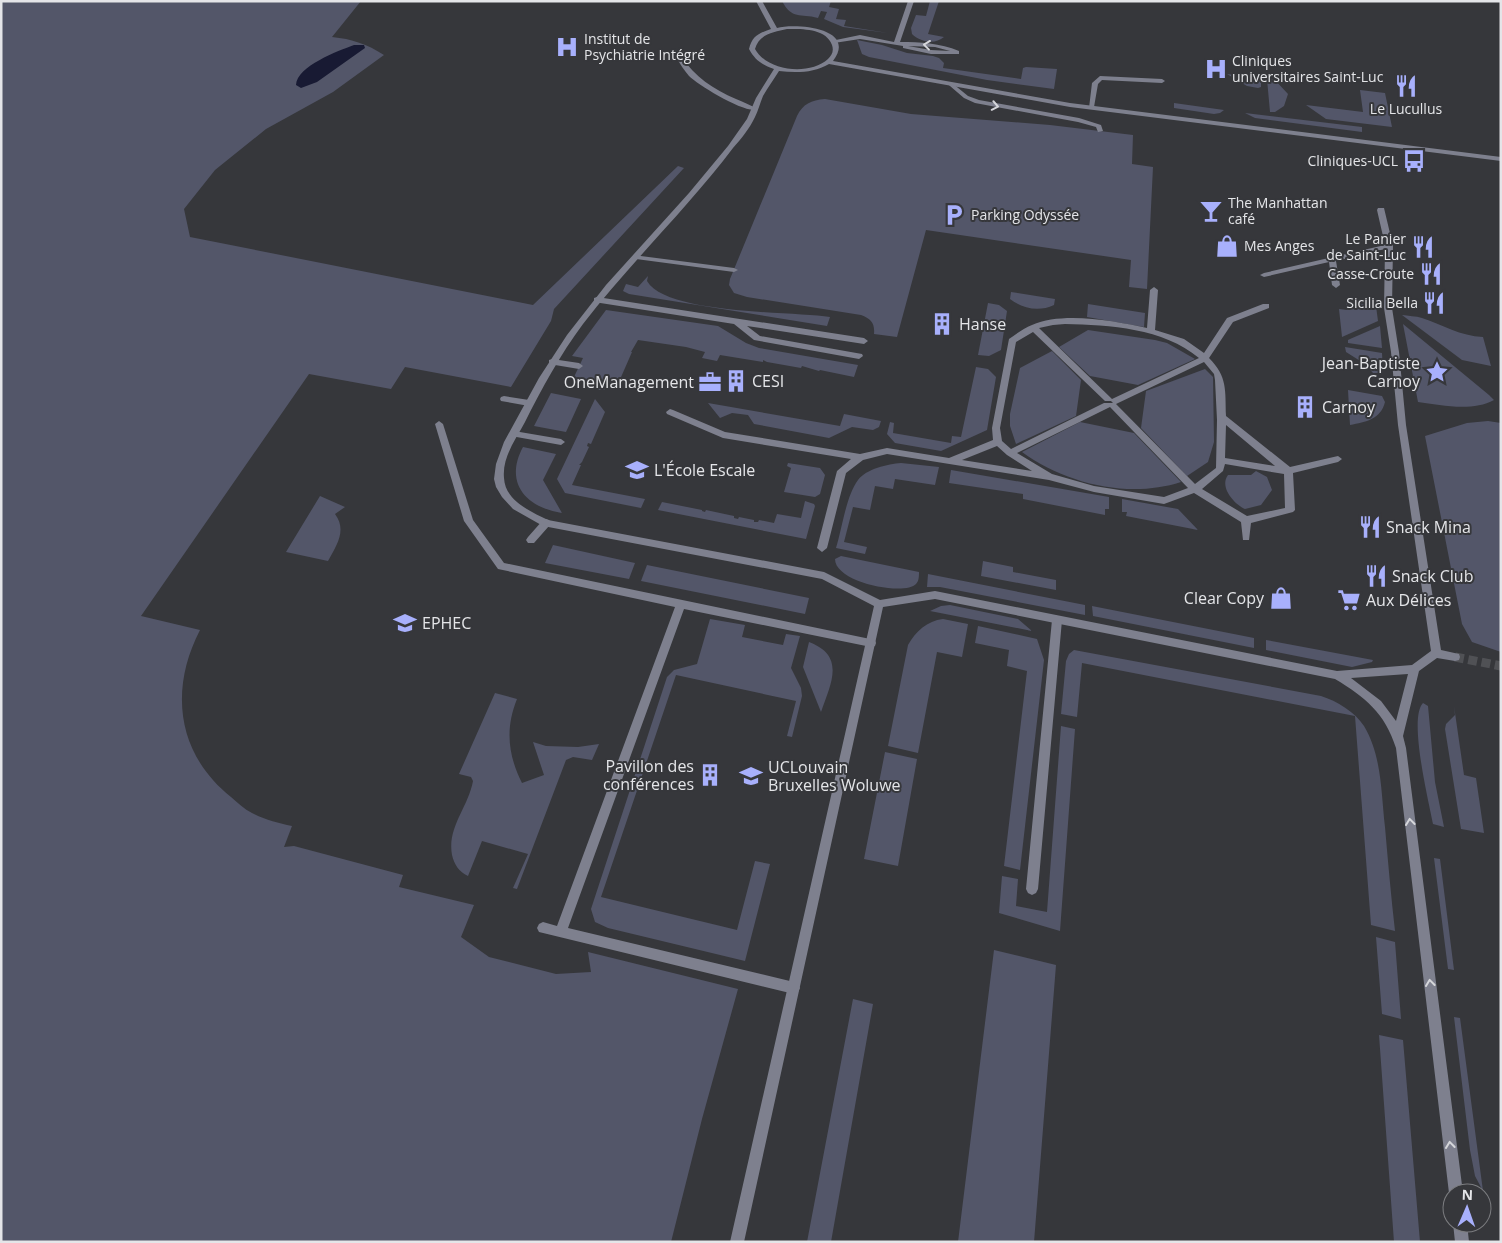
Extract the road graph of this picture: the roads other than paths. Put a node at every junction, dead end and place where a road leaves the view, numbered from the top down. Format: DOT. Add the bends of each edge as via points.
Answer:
graph roads {
  1 [pos="758,1"];
  2 [pos="911,1"];
  3 [pos="774,29"];
  4 [pos="834,41"];
  5 [pos="896,44"];
  6 [pos="679,57"];
  7 [pos="828,62"];
  8 [pos="777,69"];
  9 [pos="1162,81"];
  10 [pos="952,85"];
  11 [pos="1091,107"];
  12 [pos="754,109"];
  13 [pos="1100,131"];
  14 [pos="1501,160"];
  15 [pos="1381,210"];
  16 [pos="1389,246"];
  17 [pos="636,257"];
  18 [pos="1332,259"];
  19 [pos="734,270"];
  20 [pos="1264,274"];
  21 [pos="1336,285"];
  22 [pos="1154,290"];
  23 [pos="598,300"];
  24 [pos="1266,306"];
  25 [pos="736,321"];
  26 [pos="1033,327"];
  27 [pos="1151,332"];
  28 [pos="864,341"];
  29 [pos="859,356"];
  30 [pos="1205,358"];
  31 [pos="552,362"];
  32 [pos="579,366"];
  33 [pos="504,399"];
  34 [pos="529,403"];
  35 [pos="1111,403"];
  36 [pos="670,412"];
  37 [pos="1220,417"];
  38 [pos="439,424"];
  39 [pos="514,434"];
  40 [pos="561,442"];
  41 [pos="998,442"];
  42 [pos="1010,452"];
  43 [pos="860,458"];
  44 [pos="1338,459"];
  45 [pos="1220,460"];
  46 [pos="948,461"];
  47 [pos="1288,471"];
  48 [pos="1049,478"];
  49 [pos="1195,488"];
  50 [pos="1246,520"];
  51 [pos="546,523"];
  52 [pos="1246,537"];
  53 [pos="531,540"];
  54 [pos="822,548"];
  55 [pos="680,604"];
  56 [pos="879,604"];
  57 [pos="1056,620"];
  58 [pos="871,643"];
  59 [pos="1436,653"];
  60 [pos="1455,657"];
  61 [pos="1414,669"];
  62 [pos="1337,675"];
  63 [pos="1398,735"];
  64 [pos="1032,889"];
  65 [pos="543,928"];
  66 [pos="561,932"];
  67 [pos="794,988"];
  68 [pos="1455,1183"];
  69 [pos="737,1242"];
  1 -- 3 [label="street"];
  2 -- 5 [label="street"];
  3 -- 4 [label="street" via="815,30"];
  3 -- 8 [label="street" via="755,39 751,46 757,59"];
  4 -- 5 [label="street" via="860,37"];
  4 -- 7 [label="street" via="837,48 835,56"];
  5 -- 5 [label="street, one-way" via="917,51 957,52 945,47"];
  6 -- 12 [label="street" via="683,65 710,88"];
  7 -- 8 [label="street" via="811,69"];
  7 -- 10 [label="street"];
  8 -- 12 [label="street"];
  9 -- 11 [label="street" via="1100,78 1095,83"];
  10 -- 11 [label="street"];
  10 -- 13 [label="street, one-way" via="977,102 1080,120 1099,126"];
  11 -- 14 [label="street"];
  12 -- 17 [label="street" via="750,120 716,164"];
  15 -- 16 [label="street"];
  16 -- 18 [label="street"];
  16 -- 59 [label="street" via="1388,308"];
  17 -- 19 [label="street"];
  17 -- 23 [label="street"];
  18 -- 20 [label="street"];
  18 -- 21 [label="street"];
  22 -- 27 [label="street"];
  23 -- 25 [label="street"];
  23 -- 31 [label="street"];
  24 -- 30 [label="street" via="1230,320"];
  25 -- 28 [label="street"];
  25 -- 29 [label="street" via="757,338"];
  26 -- 27 [label="street" via="1078,320"];
  26 -- 35 [label="street"];
  26 -- 41 [label="street" via="1012,340 996,428"];
  27 -- 30 [label="street" via="1180,341"];
  30 -- 35 [label="street"];
  30 -- 37 [label="street" via="1219,376"];
  31 -- 32 [label="street"];
  31 -- 34 [label="street"];
  33 -- 34 [label="street"];
  34 -- 39 [label="street"];
  35 -- 42 [label="street"];
  35 -- 49 [label="street"];
  36 -- 43 [label="street" via="722,435"];
  37 -- 45 [label="street"];
  37 -- 47 [label="street"];
  38 -- 55 [label="street" via="469,521 501,566"];
  39 -- 40 [label="street"];
  39 -- 51 [label="street" via="501,464 499,480 514,506"];
  41 -- 42 [label="street"];
  41 -- 46 [label="street"];
  42 -- 48 [label="street"];
  43 -- 46 [label="street" via="887,451"];
  43 -- 54 [label="street" via="842,471"];
  44 -- 47 [label="street"];
  45 -- 47 [label="street"];
  45 -- 49 [label="street" via="1220,469"];
  46 -- 48 [label="street"];
  47 -- 50 [label="street" via="1290,510"];
  48 -- 49 [label="street" via="1164,501"];
  49 -- 50 [label="street"];
  50 -- 52 [label="street"];
  51 -- 53 [label="street"];
  51 -- 56 [label="street" via="819,575"];
  55 -- 58 [label="street"];
  55 -- 66 [label="street"];
  56 -- 57 [label="street" via="935,595"];
  56 -- 58 [label="street"];
  57 -- 62 [label="street"];
  57 -- 64 [label="street"];
  58 -- 67 [label="street"];
  59 -- 60 [label="street"];
  59 -- 61 [label="street"];
  61 -- 62 [label="street"];
  61 -- 63 [label="street"];
  62 -- 63 [label="street" via="1365,692 1387,714"];
  68 -- 63 [label="street, one-way"];
  65 -- 66 [label="street"];
  66 -- 67 [label="street"];
  67 -- 69 [label="street"];
}
